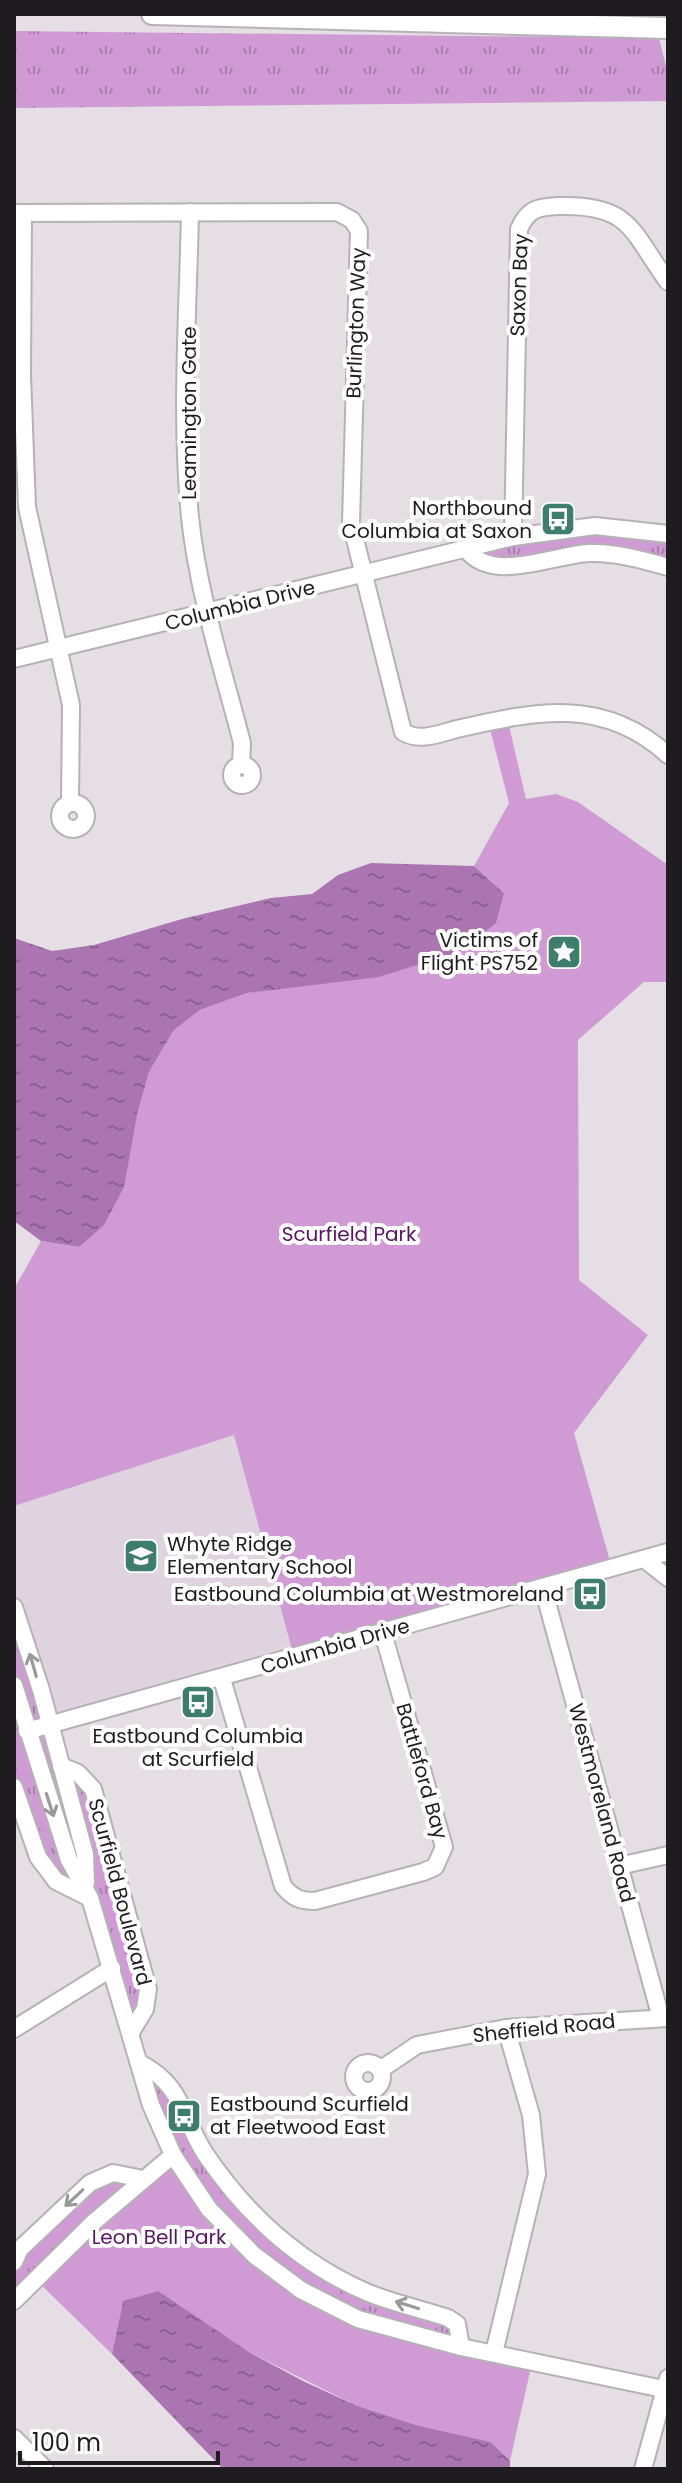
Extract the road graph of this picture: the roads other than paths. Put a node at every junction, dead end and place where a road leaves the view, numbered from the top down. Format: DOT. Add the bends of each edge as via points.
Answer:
graph roads {
  1 [pos="152,14"];
  2 [pos="668,28"];
  3 [pos="190,212"];
  4 [pos="18,213"];
  5 [pos="668,282"];
  6 [pos="18,375"];
  7 [pos="668,534"];
  8 [pos="513,537"];
  9 [pos="466,549"];
  10 [pos="668,567"];
  11 [pos="364,574"];
  12 [pos="210,613"];
  13 [pos="60,648"];
  14 [pos="14,659"];
  15 [pos="668,755"];
  16 [pos="241,765"];
  17 [pos="70,803"];
  18 [pos="668,1552"];
  19 [pos="644,1559"];
  20 [pos="668,1578"];
  21 [pos="543,1588"];
  22 [pos="14,1607"];
  23 [pos="383,1633"];
  24 [pos="222,1679"];
  25 [pos="14,1685"];
  26 [pos="50,1724"];
  27 [pos="27,1731"];
  28 [pos="61,1766"];
  29 [pos="14,1787"];
  30 [pos="668,1855"];
  31 [pos="619,1866"];
  32 [pos="88,1891"];
  33 [pos="112,1968"];
  34 [pos="664,2018"];
  35 [pos="506,2028"];
  36 [pos="14,2029"];
  37 [pos="131,2032"];
  38 [pos="140,2063"];
  39 [pos="380,2070"];
  40 [pos="173,2155"];
  41 [pos="143,2179"];
  42 [pos="14,2262"];
  43 [pos="14,2301"];
  44 [pos="461,2347"];
  45 [pos="494,2353"];
  46 [pos="667,2386"];
  47 [pos="14,2438"];
  48 [pos="45,2469"];
  49 [pos="643,2469"];
  1 -- 2 [label="main road"];
  3 -- 4 [label="street, Burlington Way"];
  3 -- 11 [label="street, Burlington Way" via="337,212 359,231 351,523"];
  3 -- 12 [label="street, Leamington Gate" via="187,471 190,519"];
  4 -- 6 [label="street"];
  5 -- 8 [label="street, Saxon Bay" via="621,218 606,209 537,207 525,215 519,229"];
  6 -- 13 [label="street" via="27,507"];
  7 -- 8 [label="street, Columbia Drive" via="595,526"];
  8 -- 9 [label="street, Columbia Drive"];
  9 -- 10 [label="street" via="475,561 498,567 590,553"];
  9 -- 11 [label="street, Columbia Drive"];
  11 -- 12 [label="street, Columbia Drive"];
  11 -- 15 [label="street" via="403,732 422,737 521,715 602,715 644,733"];
  12 -- 13 [label="street, Columbia Drive"];
  12 -- 16 [label="street, Leamington Gate" via="242,743"];
  13 -- 14 [label="street, Columbia Drive"];
  13 -- 17 [label="street" via="71,705"];
  18 -- 19 [label="street, Columbia Drive"];
  19 -- 20 [label="street"];
  19 -- 21 [label="street, Columbia Drive"];
  21 -- 23 [label="street, Columbia Drive"];
  21 -- 31 [label="street, Westmoreland Road"];
  26 -- 22 [label="street, Scurfield Boulevard, one-way"];
  23 -- 24 [label="street, Columbia Drive"];
  23 -- 24 [label="street, Battleford Bay" via="444,1847 435,1867 423,1872 315,1901 292,1896 280,1877"];
  24 -- 26 [label="street, Columbia Drive"];
  25 -- 27 [label="street, Scurfield Boulevard"];
  26 -- 27 [label="street, Columbia Drive"];
  26 -- 28 [label="street, Scurfield Boulevard"];
  27 -- 32 [label="street, Scurfield Boulevard, one-way" via="69,1860"];
  28 -- 32 [label="street, Scurfield Boulevard" via="85,1854"];
  28 -- 37 [label="street, Scurfield Boulevard" via="78,1773 93,1789 148,1989 145,2009"];
  29 -- 32 [label="street, Scurfield Boulevard" via="38,1857 56,1881"];
  30 -- 31 [label="street"];
  31 -- 34 [label="street, Westmoreland Road"];
  32 -- 33 [label="street, Scurfield Boulevard"];
  33 -- 36 [label="street"];
  33 -- 37 [label="street, Scurfield Boulevard"];
  34 -- 35 [label="street, Sheffield Road"];
  35 -- 39 [label="street, Sheffield Road" via="417,2045"];
  35 -- 45 [label="street" via="531,2115 537,2174"];
  37 -- 38 [label="street, Scurfield Boulevard"];
  38 -- 40 [label="street, Scurfield Boulevard"];
  44 -- 38 [label="street, one-way" via="457,2324 448,2318 342,2281 254,2215 206,2154 162,2075"];
  40 -- 41 [label="street"];
  40 -- 44 [label="street, Scurfield Boulevard" via="209,2209 254,2255 301,2290 358,2319"];
  41 -- 42 [label="street, one-way" via="113,2173 90,2183 20,2249"];
  41 -- 43 [label="street"];
  44 -- 45 [label="street, Scurfield Boulevard"];
  45 -- 46 [label="street, Scurfield Boulevard"];
  46 -- 49 [label="street"];
  47 -- 48 [label="street"];
}
